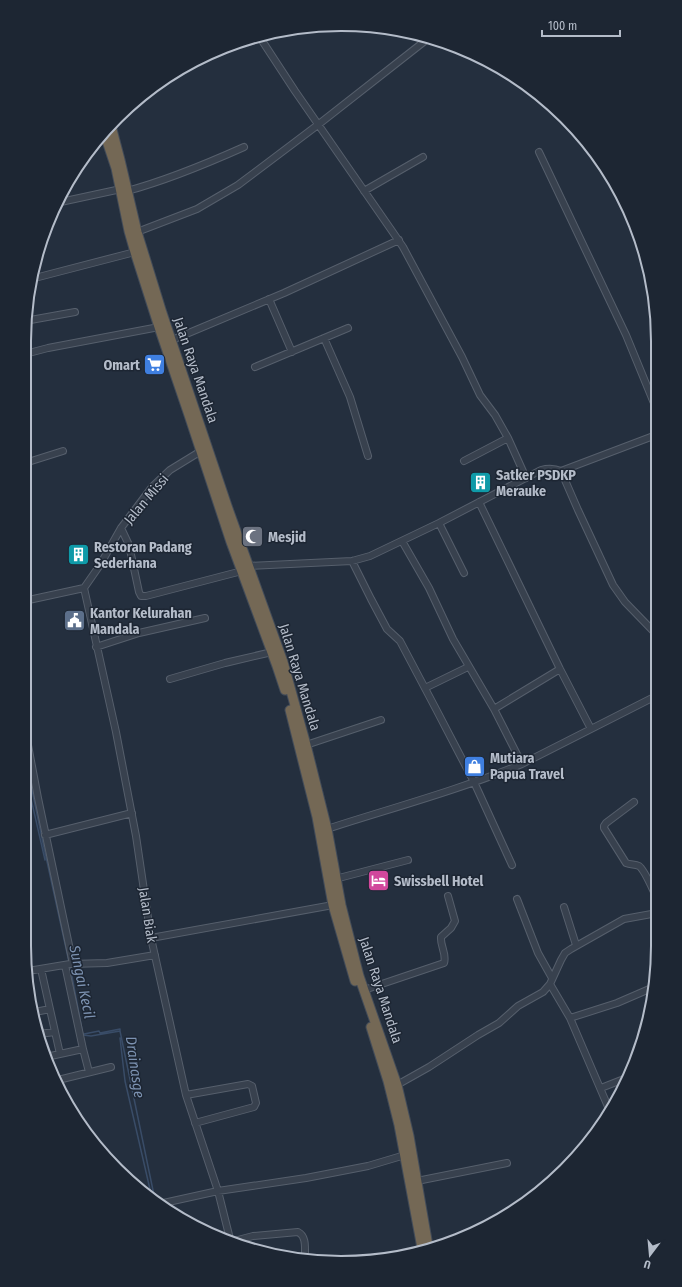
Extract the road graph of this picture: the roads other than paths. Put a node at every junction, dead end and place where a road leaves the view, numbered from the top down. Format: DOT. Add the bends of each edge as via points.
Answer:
graph roads {
  1 [pos="263,42"];
  2 [pos="424,43"];
  3 [pos="319,124"];
  4 [pos="112,133"];
  5 [pos="106,139"];
  6 [pos="244,148"];
  7 [pos="539,152"];
  8 [pos="423,157"];
  9 [pos="124,190"];
  10 [pos="364,191"];
  11 [pos="64,201"];
  12 [pos="137,232"];
  13 [pos="399,240"];
  14 [pos="135,252"];
  15 [pos="38,277"];
  16 [pos="269,300"];
  17 [pos="75,312"];
  18 [pos="159,314"];
  19 [pos="32,319"];
  20 [pos="159,327"];
  21 [pos="348,328"];
  22 [pos="324,338"];
  23 [pos="172,340"];
  24 [pos="31,352"];
  25 [pos="292,352"];
  26 [pos="255,367"];
  27 [pos="651,396"];
  28 [pos="651,437"];
  29 [pos="508,438"];
  30 [pos="63,451"];
  31 [pos="201,451"];
  32 [pos="368,456"];
  33 [pos="31,461"];
  34 [pos="464,461"];
  35 [pos="561,471"];
  36 [pos="526,478"];
  37 [pos="479,502"];
  38 [pos="439,523"];
  39 [pos="121,528"];
  40 [pos="402,541"];
  41 [pos="352,561"];
  42 [pos="245,568"];
  43 [pos="464,573"];
  44 [pos="84,588"];
  45 [pos="31,599"];
  46 [pos="205,618"];
  47 [pos="651,629"];
  48 [pos="96,647"];
  49 [pos="272,652"];
  50 [pos="468,666"];
  51 [pos="560,669"];
  52 [pos="170,679"];
  53 [pos="425,688"];
  54 [pos="651,699"];
  55 [pos="494,709"];
  56 [pos="381,720"];
  57 [pos="591,729"];
  58 [pos="303,746"];
  59 [pos="31,761"];
  60 [pos="522,764"];
  61 [pos="474,782"];
  62 [pos="634,802"];
  63 [pos="132,813"];
  64 [pos="327,829"];
  65 [pos="45,835"];
  66 [pos="408,860"];
  67 [pos="512,865"];
  68 [pos="335,879"];
  69 [pos="651,887"];
  70 [pos="448,896"];
  71 [pos="516,899"];
  72 [pos="333,905"];
  73 [pos="564,907"];
  74 [pos="651,914"];
  75 [pos="151,938"];
  76 [pos="576,945"];
  77 [pos="155,955"];
  78 [pos="69,964"];
  79 [pos="41,969"];
  80 [pos="32,970"];
  81 [pos="551,981"];
  82 [pos="364,990"];
  83 [pos="647,990"];
  84 [pos="50,1009"];
  85 [pos="38,1011"];
  86 [pos="570,1018"];
  87 [pos="371,1019"];
  88 [pos="55,1032"];
  89 [pos="44,1033"];
  90 [pos="83,1049"];
  91 [pos="60,1054"];
  92 [pos="51,1056"];
  93 [pos="111,1067"];
  94 [pos="89,1072"];
  95 [pos="61,1079"];
  96 [pos="620,1080"];
  97 [pos="397,1085"];
  98 [pos="601,1088"];
  99 [pos="186,1095"];
  100 [pos="607,1104"];
  101 [pos="195,1123"];
  102 [pos="405,1155"];
  103 [pos="507,1163"];
  104 [pos="417,1181"];
  105 [pos="218,1191"];
  106 [pos="167,1202"];
  107 [pos="229,1235"];
  108 [pos="240,1240"];
  109 [pos="428,1243"];
  110 [pos="421,1245"];
  111 [pos="305,1254"];
  1 -- 3 [label="street"];
  2 -- 3 [label="street"];
  3 -- 10 [label="street"];
  3 -- 12 [label="street" via="218,197 197,209"];
  4 -- 9 [label="highway, Jalan Raya Mandala" via="120,160"];
  5 -- 9 [label="highway, Jalan Raya Mandala"];
  6 -- 9 [label="street" via="157,183"];
  7 -- 27 [label="street" via="626,335"];
  8 -- 10 [label="street"];
  9 -- 11 [label="street"];
  9 -- 12 [label="highway, Jalan Raya Mandala"];
  9 -- 14 [label="highway, Jalan Raya Mandala" via="129,231"];
  10 -- 13 [label="street"];
  12 -- 18 [label="highway, Jalan Raya Mandala"];
  13 -- 16 [label="street"];
  13 -- 29 [label="street" via="480,395"];
  14 -- 15 [label="street"];
  14 -- 18 [label="highway, Jalan Raya Mandala"];
  16 -- 23 [label="street"];
  16 -- 25 [label="street"];
  17 -- 19 [label="street"];
  18 -- 20 [label="highway, Jalan Raya Mandala"];
  18 -- 23 [label="highway, Jalan Raya Mandala"];
  20 -- 24 [label="street"];
  20 -- 31 [label="highway, Jalan Raya Mandala"];
  21 -- 22 [label="street"];
  22 -- 25 [label="street"];
  22 -- 32 [label="street" via="350,397"];
  23 -- 42 [label="highway, Jalan Raya Mandala"];
  25 -- 26 [label="street"];
  28 -- 35 [label="street"];
  29 -- 34 [label="street"];
  29 -- 36 [label="street"];
  30 -- 33 [label="street"];
  31 -- 39 [label="street, Jalan Missi" via="162,476"];
  31 -- 42 [label="highway, Jalan Raya Mandala" via="231,542"];
  35 -- 36 [label="street" via="545,469"];
  35 -- 47 [label="street" via="613,585 625,602"];
  36 -- 37 [label="street"];
  37 -- 38 [label="street"];
  37 -- 51 [label="street"];
  38 -- 40 [label="street"];
  38 -- 43 [label="street"];
  39 -- 42 [label="street" via="129,545 141,596"];
  39 -- 44 [label="street, Jalan Missi"];
  40 -- 41 [label="street" via="370,556"];
  40 -- 50 [label="street"];
  41 -- 42 [label="street"];
  41 -- 53 [label="street" via="387,629 400,641"];
  42 -- 49 [label="highway, Jalan Raya Mandala"];
  42 -- 58 [label="highway, Jalan Raya Mandala" via="283,662"];
  44 -- 45 [label="street"];
  44 -- 48 [label="street, Jalan Biak"];
  46 -- 48 [label="street" via="139,633"];
  48 -- 63 [label="street, Jalan Biak"];
  49 -- 52 [label="street"];
  49 -- 58 [label="highway, Jalan Raya Mandala"];
  50 -- 53 [label="street"];
  50 -- 55 [label="street"];
  51 -- 55 [label="street"];
  51 -- 57 [label="street"];
  53 -- 61 [label="street"];
  54 -- 57 [label="street"];
  55 -- 60 [label="street"];
  56 -- 58 [label="street"];
  57 -- 60 [label="street"];
  58 -- 64 [label="highway, Jalan Raya Mandala"];
  58 -- 72 [label="highway, Jalan Raya Mandala"];
  59 -- 65 [label="street"];
  60 -- 61 [label="street"];
  61 -- 64 [label="street"];
  61 -- 67 [label="street"];
  62 -- 69 [label="street" via="606,823 604,828 626,863 641,868"];
  63 -- 65 [label="street"];
  63 -- 75 [label="street, Jalan Biak"];
  64 -- 68 [label="highway, Jalan Raya Mandala"];
  65 -- 78 [label="street"];
  66 -- 68 [label="street"];
  68 -- 82 [label="highway, Jalan Raya Mandala"];
  70 -- 82 [label="street" via="455,921 442,937 444,963"];
  71 -- 81 [label="street"];
  72 -- 75 [label="street"];
  72 -- 87 [label="highway, Jalan Raya Mandala" via="353,974"];
  73 -- 76 [label="street"];
  74 -- 76 [label="street" via="624,919"];
  75 -- 77 [label="street, Jalan Biak"];
  76 -- 81 [label="street" via="565,953"];
  77 -- 78 [label="street"];
  77 -- 99 [label="street, Jalan Biak"];
  78 -- 79 [label="street"];
  78 -- 90 [label="street"];
  79 -- 80 [label="street"];
  79 -- 84 [label="street"];
  81 -- 86 [label="street"];
  81 -- 97 [label="street" via="543,992 518,1006 499,1023"];
  82 -- 87 [label="highway, Jalan Raya Mandala"];
  83 -- 86 [label="street" via="617,1004"];
  84 -- 85 [label="street"];
  84 -- 88 [label="street"];
  86 -- 98 [label="street"];
  87 -- 97 [label="highway, Jalan Raya Mandala"];
  87 -- 102 [label="highway, Jalan Raya Mandala"];
  88 -- 89 [label="street"];
  88 -- 91 [label="street"];
  90 -- 91 [label="street"];
  90 -- 94 [label="street"];
  91 -- 92 [label="street"];
  93 -- 94 [label="street"];
  94 -- 95 [label="street"];
  96 -- 98 [label="street"];
  97 -- 104 [label="highway, Jalan Raya Mandala"];
  98 -- 100 [label="street"];
  99 -- 101 [label="street, Jalan Biak"];
  99 -- 101 [label="street" via="248,1084 252,1088 256,1103 254,1107"];
  101 -- 105 [label="street, Jalan Biak"];
  102 -- 105 [label="street" via="334,1173"];
  102 -- 110 [label="highway, Jalan Raya Mandala"];
  103 -- 104 [label="street"];
  104 -- 109 [label="highway, Jalan Raya Mandala"];
  105 -- 106 [label="street"];
  105 -- 107 [label="street, Jalan Biak"];
  108 -- 111 [label="street" via="298,1232 304,1237"];
}
